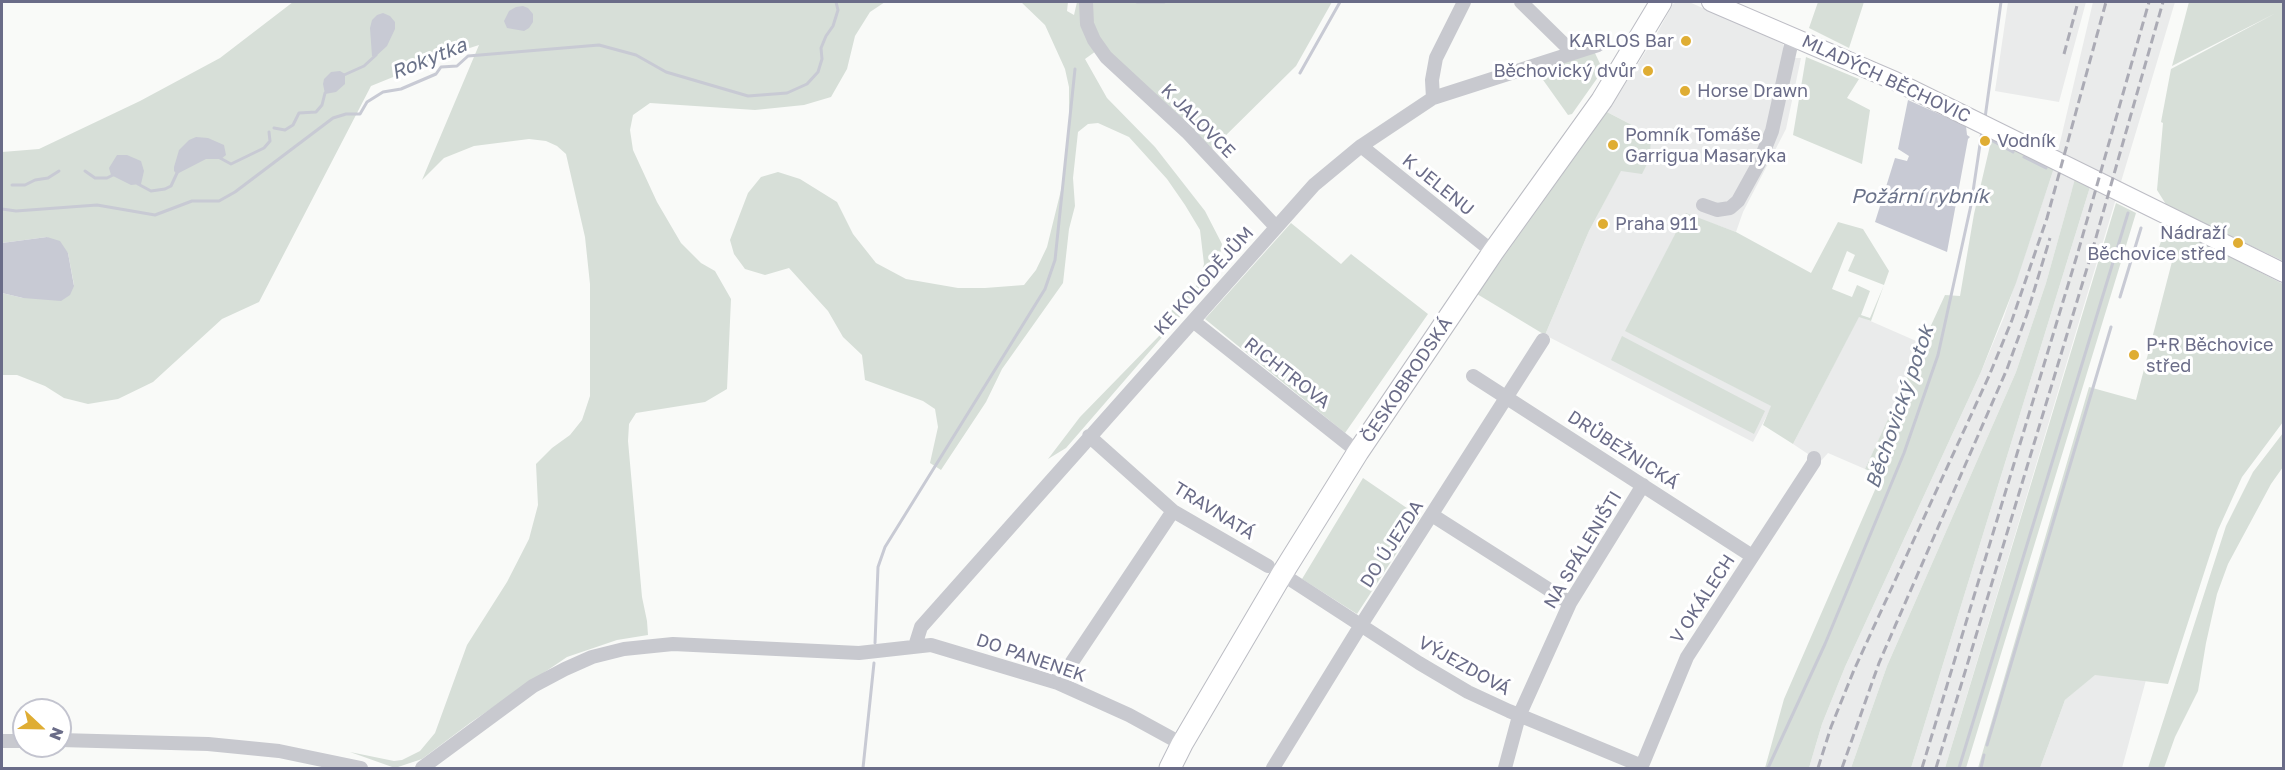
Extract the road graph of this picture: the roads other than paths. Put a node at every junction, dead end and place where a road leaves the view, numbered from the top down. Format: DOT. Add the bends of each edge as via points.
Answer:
graph roads {
  1 [pos="1464,2"];
  2 [pos="1521,2"];
  3 [pos="1661,2"];
  4 [pos="1711,2"];
  5 [pos="1085,4"];
  6 [pos="1793,36"];
  7 [pos="1598,45"];
  8 [pos="1572,52"];
  9 [pos="1433,98"];
  10 [pos="1361,146"];
  11 [pos="1703,205"];
  12 [pos="1276,227"];
  13 [pos="1493,252"];
  14 [pos="2283,273"];
  15 [pos="1193,321"];
  16 [pos="1543,340"];
  17 [pos="1473,375"];
  18 [pos="1508,398"];
  19 [pos="1089,436"];
  20 [pos="1358,452"];
  21 [pos="1815,460"];
  22 [pos="1643,485"];
  23 [pos="1173,511"];
  24 [pos="1432,515"];
  25 [pos="1752,556"];
  26 [pos="1275,570"];
  27 [pos="1570,603"];
  28 [pos="1361,625"];
  29 [pos="915,646"];
  30 [pos="1058,683"];
  31 [pos="1519,716"];
  32 [pos="72,740"];
  33 [pos="1182,744"];
  34 [pos="1278,767"];
  35 [pos="1641,767"];
  36 [pos="361,768"];
  37 [pos="422,768"];
  38 [pos="1170,768"];
  39 [pos="1505,768"];
  1 -- 9 [label="street" via="1436,58"];
  2 -- 8 [label="street"];
  3 -- 13 [label="main road, ČESKOBRODSKÁ" via="1602,100"];
  4 -- 6 [label="street, MLADÝCH BĚCHOVIC"];
  5 -- 12 [label="street, K JALOVCE" via="1087,24 1106,57 1187,132"];
  6 -- 11 [label="street" via="1772,131 1759,163 1730,208 1717,210"];
  6 -- 14 [label="street, MLADÝCH BĚCHOVIC" via="1895,81"];
  7 -- 8 [label="street, KE KOLODĚJŮM"];
  8 -- 9 [label="street, KE KOLODĚJŮM"];
  9 -- 10 [label="street, KE KOLODĚJŮM"];
  10 -- 12 [label="street, KE KOLODĚJŮM" via="1314,185"];
  10 -- 13 [label="street, K JELENU"];
  12 -- 15 [label="street, KE KOLODĚJŮM"];
  13 -- 20 [label="main road, ČESKOBRODSKÁ"];
  15 -- 19 [label="street, KE KOLODĚJŮM"];
  15 -- 20 [label="street, RICHTROVA"];
  16 -- 18 [label="street, DO ÚJEZDA"];
  17 -- 18 [label="street, DRŮBEŽNICKÁ"];
  18 -- 22 [label="street, DRŮBEŽNICKÁ"];
  18 -- 24 [label="street, DO ÚJEZDA"];
  19 -- 23 [label="street, TRAVNATÁ"];
  19 -- 29 [label="street, KE KOLODĚJŮM" via="921,627"];
  20 -- 26 [label="main road, ČESKOBRODSKÁ"];
  21 -- 25 [label="street, V OKÁLECH"];
  22 -- 25 [label="street, DRŮBEŽNICKÁ"];
  22 -- 27 [label="street, NA SPÁLENIŠTI"];
  23 -- 26 [label="street, TRAVNATÁ"];
  23 -- 30 [label="street"];
  24 -- 27 [label="street"];
  24 -- 28 [label="street, DO ÚJEZDA"];
  25 -- 35 [label="street, V OKÁLECH" via="1686,657"];
  26 -- 28 [label="street, VÝJEZDOVÁ"];
  26 -- 33 [label="main road, ČESKOBRODSKÁ"];
  27 -- 31 [label="street, NA SPÁLENIŠTI"];
  28 -- 31 [label="street, VÝJEZDOVÁ" via="1467,692"];
  28 -- 34 [label="street, DO ÚJEZDA"];
  29 -- 30 [label="street, DO PANENEK" via="931,645"];
  29 -- 37 [label="street, DO PANENEK" via="859,653 672,644 624,649 592,657 533,686"];
  30 -- 33 [label="street, DO PANENEK" via="1130,715"];
  31 -- 35 [label="street, VÝJEZDOVÁ"];
  31 -- 39 [label="street, NA SPÁLENIŠTI"];
  32 -- 36 [label="street" via="208,744 279,751"];
  33 -- 38 [label="main road, ČESKOBRODSKÁ"];
}
